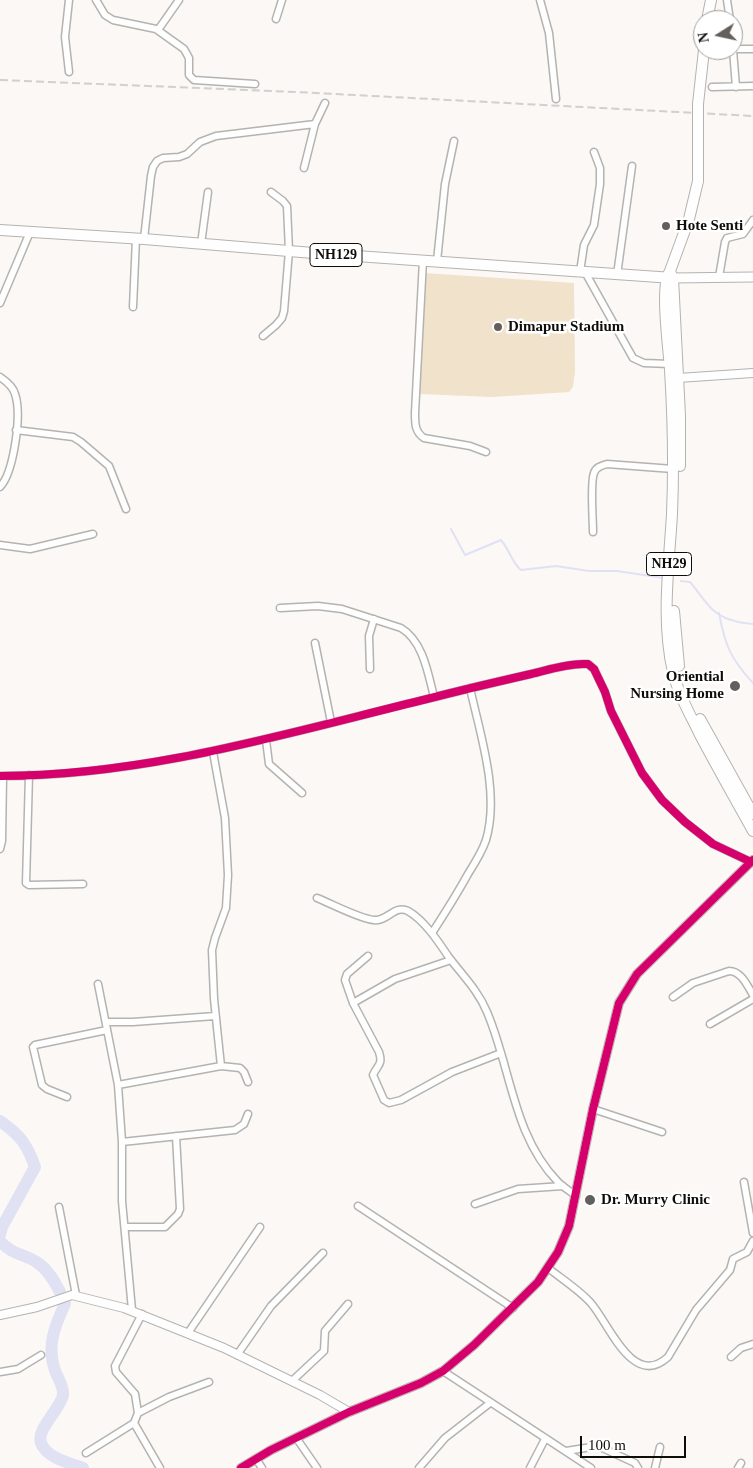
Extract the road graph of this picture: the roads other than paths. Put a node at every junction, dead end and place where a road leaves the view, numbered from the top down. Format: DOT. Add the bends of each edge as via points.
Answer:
graph roads {
  1 [pos="68,0"];
  2 [pos="96,0"];
  3 [pos="179,0"];
  4 [pos="282,0"];
  5 [pos="540,0"];
  6 [pos="276,19"];
  7 [pos="158,30"];
  8 [pos="703,60"];
  9 [pos="734,60"];
  10 [pos="69,72"];
  11 [pos="255,84"];
  12 [pos="753,86"];
  13 [pos="736,87"];
  14 [pos="712,88"];
  15 [pos="556,99"];
  16 [pos="325,103"];
  17 [pos="315,124"];
  18 [pos="454,142"];
  19 [pos="594,152"];
  20 [pos="632,166"];
  21 [pos="304,168"];
  22 [pos="208,192"];
  23 [pos="271,192"];
  24 [pos="753,220"];
  25 [pos="0,230"];
  26 [pos="30,232"];
  27 [pos="140,238"];
  28 [pos="201,244"];
  29 [pos="289,251"];
  30 [pos="424,260"];
  31 [pos="437,261"];
  32 [pos="582,272"];
  33 [pos="616,275"];
  34 [pos="670,276"];
  35 [pos="719,277"];
  36 [pos="753,277"];
  37 [pos="0,300"];
  38 [pos="133,307"];
  39 [pos="263,336"];
  40 [pos="670,364"];
  41 [pos="753,372"];
  42 [pos="0,376"];
  43 [pos="678,378"];
  44 [pos="16,430"];
  45 [pos="486,452"];
  46 [pos="674,469"];
  47 [pos="0,487"];
  48 [pos="126,509"];
  49 [pos="594,532"];
  50 [pos="93,534"];
  51 [pos="0,545"];
  52 [pos="280,608"];
  53 [pos="374,619"];
  54 [pos="315,643"];
  55 [pos="370,669"];
  56 [pos="470,688"];
  57 [pos="434,697"];
  58 [pos="331,722"];
  59 [pos="266,740"];
  60 [pos="213,752"];
  61 [pos="30,775"];
  62 [pos="1,776"];
  63 [pos="302,793"];
  64 [pos="753,814"];
  65 [pos="753,831"];
  66 [pos="0,849"];
  67 [pos="752,861"];
  68 [pos="83,884"];
  69 [pos="317,898"];
  70 [pos="432,933"];
  71 [pos="368,956"];
  72 [pos="451,960"];
  73 [pos="98,984"];
  74 [pos="753,995"];
  75 [pos="673,998"];
  76 [pos="753,999"];
  77 [pos="353,1003"];
  78 [pos="215,1016"];
  79 [pos="106,1022"];
  80 [pos="710,1024"];
  81 [pos="108,1030"];
  82 [pos="501,1053"];
  83 [pos="221,1066"];
  84 [pos="248,1082"];
  85 [pos="118,1086"];
  86 [pos="67,1097"];
  87 [pos="593,1109"];
  88 [pos="248,1114"];
  89 [pos="662,1132"];
  90 [pos="176,1136"];
  91 [pos="122,1142"];
  92 [pos="744,1182"];
  93 [pos="563,1186"];
  94 [pos="576,1196"];
  95 [pos="475,1204"];
  96 [pos="358,1206"];
  97 [pos="59,1208"];
  98 [pos="125,1227"];
  99 [pos="260,1227"];
  100 [pos="753,1233"];
  101 [pos="753,1241"];
  102 [pos="323,1253"];
  103 [pos="548,1268"];
  104 [pos="76,1295"];
  105 [pos="348,1304"];
  106 [pos="513,1308"];
  107 [pos="132,1310"];
  108 [pos="142,1314"];
  109 [pos="0,1315"];
  110 [pos="188,1333"];
  111 [pos="753,1344"];
  112 [pos="237,1354"];
  113 [pos="41,1355"];
  114 [pos="731,1357"];
  115 [pos="443,1371"];
  116 [pos="0,1372"];
  117 [pos="292,1381"];
  118 [pos="210,1382"];
  119 [pos="490,1403"];
  120 [pos="349,1412"];
  121 [pos="138,1413"];
  122 [pos="134,1423"];
  123 [pos="298,1439"];
  124 [pos="545,1439"];
  125 [pos="660,1447"];
  126 [pos="566,1451"];
  127 [pos="86,1453"];
  128 [pos="256,1459"];
  129 [pos="160,1468"];
  130 [pos="241,1468"];
  131 [pos="262,1468"];
  132 [pos="317,1468"];
  133 [pos="419,1468"];
  134 [pos="530,1468"];
  135 [pos="591,1468"];
  136 [pos="638,1468"];
  137 [pos="655,1468"];
  1 -- 10 [label="street" via="65,42"];
  2 -- 7 [label="street" via="105,15 113,20"];
  3 -- 7 [label="street"];
  4 -- 6 [label="street"];
  5 -- 15 [label="street" via="549,33"];
  7 -- 11 [label="street" via="187,53 189,75 194,80"];
  8 -- 34 [label="main road, bridge" via="698,104 698,181"];
  9 -- 13 [label="street"];
  12 -- 13 [label="street"];
  13 -- 14 [label="street"];
  16 -- 17 [label="street"];
  17 -- 21 [label="street"];
  17 -- 27 [label="street" via="216,136 200,142 187,154 157,161 151,176"];
  18 -- 31 [label="street" via="445,184"];
  19 -- 32 [label="street" via="600,168 600,184 594,225 584,245"];
  20 -- 33 [label="street"];
  22 -- 28 [label="street"];
  23 -- 29 [label="street" via="286,206"];
  24 -- 35 [label="street" via="743,234 727,238"];
  25 -- 26 [label="main road, NH129"];
  26 -- 27 [label="main road, NH129"];
  26 -- 37 [label="street"];
  27 -- 28 [label="main road, NH129"];
  27 -- 38 [label="street"];
  28 -- 29 [label="main road, NH129"];
  29 -- 30 [label="main road, NH129"];
  29 -- 39 [label="street" via="282,318"];
  30 -- 31 [label="main road, NH129"];
  30 -- 45 [label="street" via="415,425 418,434 424,438"];
  31 -- 32 [label="main road, NH129"];
  32 -- 33 [label="main road, NH129"];
  32 -- 40 [label="street" via="633,358 644,363"];
  33 -- 34 [label="main road, NH129"];
  34 -- 35 [label="main road"];
  34 -- 40 [label="main road, NH29" via="666,301"];
  34 -- 43 [label="main road, NH29"];
  35 -- 36 [label="main road"];
  40 -- 46 [label="main road, NH29"];
  41 -- 43 [label="street"];
  42 -- 44 [label="street" via="16,395"];
  43 -- 64 [label="main road, NH29" via="680,480 674,592 677,657 690,700"];
  44 -- 47 [label="street" via="10,466"];
  44 -- 48 [label="street" via="73,437 81,442 109,466"];
  46 -- 49 [label="street" via="607,464 598,467 593,484"];
  46 -- 65 [label="main road, NH29" via="667,591 673,672 686,706"];
  50 -- 51 [label="street" via="30,549"];
  52 -- 53 [label="street" via="318,606"];
  53 -- 55 [label="street" via="369,636"];
  53 -- 57 [label="street" via="401,628 414,638"];
  54 -- 58 [label="street"];
  56 -- 57 [label="street"];
  56 -- 67 [label="street" via="577,664 591,666 642,773 662,800 713,844"];
  56 -- 70 [label="street" via="486,761 489,820 486,839 477,859"];
  57 -- 58 [label="street"];
  58 -- 59 [label="street"];
  59 -- 60 [label="street"];
  59 -- 63 [label="street" via="269,764"];
  60 -- 61 [label="street" via="111,769"];
  60 -- 78 [label="street" via="225,818 228,875 226,908 212,950"];
  61 -- 62 [label="street"];
  61 -- 68 [label="street" via="26,883"];
  62 -- 66 [label="street"];
  67 -- 87 [label="street" via="637,974 626,990 614,1019"];
  69 -- 70 [label="street" via="373,920 404,909"];
  70 -- 72 [label="street"];
  71 -- 77 [label="street" via="347,974 345,980"];
  72 -- 77 [label="street" via="395,979"];
  72 -- 82 [label="street" via="478,993"];
  73 -- 79 [label="street"];
  74 -- 75 [label="street" via="738,973 729,971 693,983"];
  76 -- 80 [label="street"];
  77 -- 82 [label="street" via="379,1052 381,1060 374,1075 384,1100 389,1103 401,1100 452,1072"];
  78 -- 79 [label="street"];
  78 -- 83 [label="street"];
  79 -- 81 [label="street"];
  81 -- 85 [label="street"];
  81 -- 86 [label="street" via="33,1047 42,1085"];
  82 -- 93 [label="street" via="516,1106 533,1147"];
  83 -- 84 [label="street" via="240,1068"];
  83 -- 85 [label="street"];
  85 -- 91 [label="street"];
  87 -- 89 [label="street"];
  87 -- 94 [label="street"];
  88 -- 90 [label="street" via="244,1124 235,1130"];
  90 -- 91 [label="street"];
  90 -- 98 [label="street" via="178,1214 165,1228"];
  91 -- 98 [label="street"];
  92 -- 100 [label="street"];
  93 -- 94 [label="street"];
  93 -- 95 [label="street" via="518,1189"];
  94 -- 103 [label="street" via="562,1243"];
  96 -- 106 [label="street"];
  97 -- 104 [label="street"];
  98 -- 107 [label="street"];
  99 -- 110 [label="street"];
  101 -- 103 [label="street" via="747,1252 733,1259 730,1270 696,1310 668,1357 652,1365 640,1364 626,1354 589,1300"];
  102 -- 112 [label="street" via="271,1306"];
  103 -- 106 [label="street"];
  104 -- 107 [label="street"];
  104 -- 109 [label="street"];
  105 -- 117 [label="street" via="324,1331 324,1351"];
  106 -- 115 [label="street"];
  107 -- 108 [label="street"];
  108 -- 110 [label="street"];
  108 -- 121 [label="street" via="115,1366 116,1372 134,1394"];
  110 -- 112 [label="street"];
  111 -- 114 [label="street" via="741,1348"];
  112 -- 117 [label="street"];
  113 -- 116 [label="street" via="18,1369"];
  115 -- 119 [label="street"];
  115 -- 120 [label="street"];
  117 -- 120 [label="street"];
  118 -- 121 [label="street"];
  119 -- 124 [label="street"];
  119 -- 133 [label="street" via="445,1438"];
  120 -- 123 [label="street"];
  121 -- 122 [label="street"];
  122 -- 127 [label="street"];
  122 -- 129 [label="street"];
  123 -- 128 [label="street"];
  123 -- 132 [label="street"];
  124 -- 126 [label="street"];
  124 -- 134 [label="street"];
  125 -- 137 [label="street"];
  126 -- 135 [label="street"];
  126 -- 136 [label="street" via="598,1446 635,1463"];
  128 -- 130 [label="street"];
  128 -- 131 [label="street"];
}
